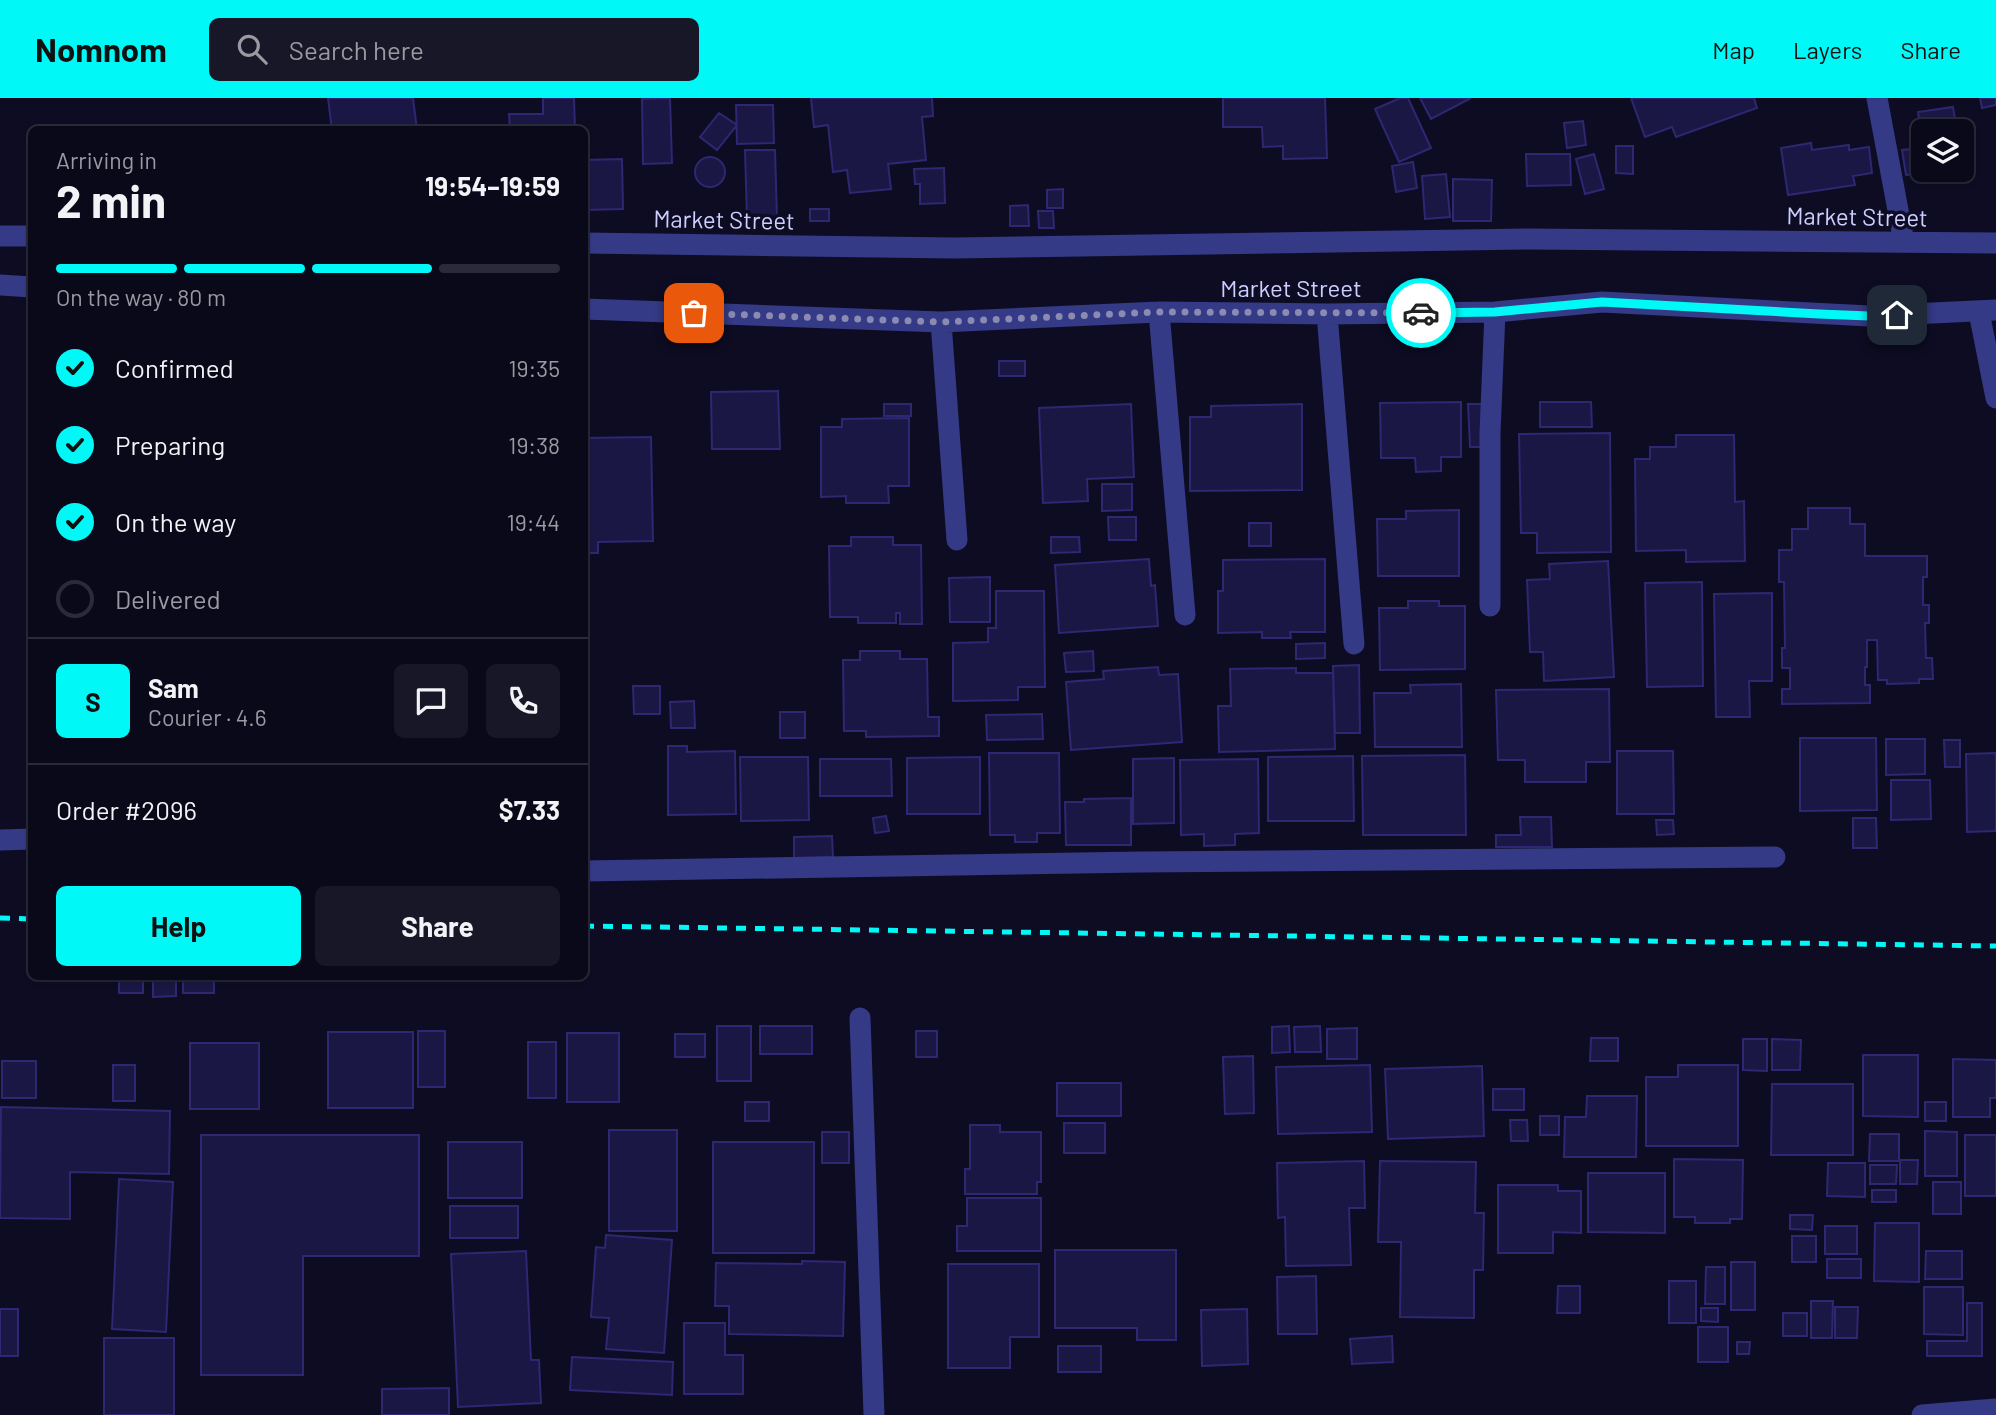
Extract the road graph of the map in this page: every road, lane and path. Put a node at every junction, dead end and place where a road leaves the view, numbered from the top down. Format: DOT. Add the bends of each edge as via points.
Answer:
graph roads {
  1 [pos="1877,98"];
  2 [pos="0,236"];
  3 [pos="28,236"];
  4 [pos="1904,242"];
  5 [pos="588,243"];
  6 [pos="1996,243"];
  7 [pos="0,285"];
  8 [pos="28,286"];
  9 [pos="588,309"];
  10 [pos="1988,311"];
  11 [pos="1159,312"];
  12 [pos="1495,312"];
  13 [pos="1327,314"];
  14 [pos="941,322"];
  15 [pos="1996,398"];
  16 [pos="957,540"];
  17 [pos="1490,606"];
  18 [pos="1185,615"];
  19 [pos="1354,644"];
  20 [pos="28,839"];
  21 [pos="0,840"];
  22 [pos="1775,857"];
  23 [pos="588,871"];
  24 [pos="860,1018"];
  25 [pos="1996,1409"];
  26 [pos="874,1415"];
  27 [pos="1923,1415"];
  1 -- 4 [label="street"];
  2 -- 3 [label="street"];
  4 -- 5 [label="street, Market Street" via="1529,239 954,248"];
  4 -- 6 [label="street, Market Street"];
  7 -- 8 [label="street"];
  9 -- 14 [label="street, Market Street"];
  10 -- 12 [label="street, Market Street" via="1869,316 1602,302"];
  10 -- 15 [label="street"];
  11 -- 13 [label="street, Market Street"];
  11 -- 14 [label="street, Market Street"];
  11 -- 18 [label="street"];
  12 -- 13 [label="street, Market Street"];
  12 -- 17 [label="street"];
  13 -- 19 [label="street"];
  14 -- 16 [label="street"];
  20 -- 21 [label="street"];
  22 -- 23 [label="street"];
  24 -- 26 [label="street"];
  25 -- 27 [label="street"];
}
